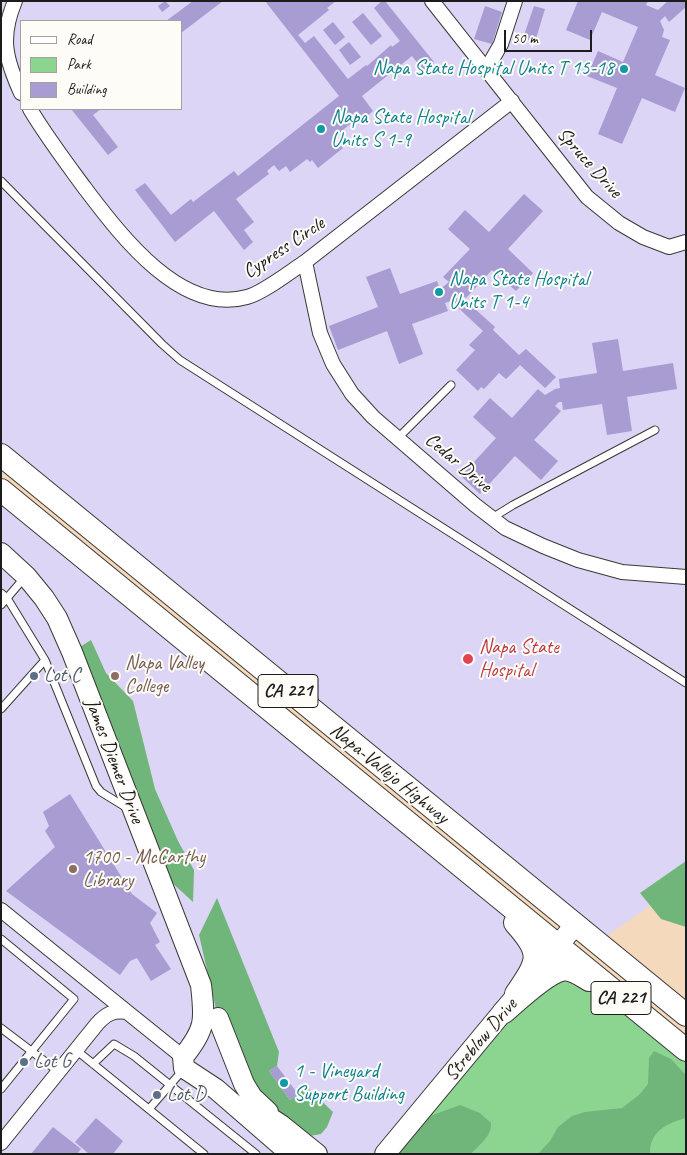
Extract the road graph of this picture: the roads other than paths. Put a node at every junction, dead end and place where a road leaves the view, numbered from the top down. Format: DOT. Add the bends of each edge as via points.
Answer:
graph roads {
  1 [pos="15,1"];
  2 [pos="432,1"];
  3 [pos="515,1"];
  4 [pos="486,70"];
  5 [pos="20,91"];
  6 [pos="512,101"];
  7 [pos="31,110"];
  8 [pos="1,181"];
  9 [pos="686,242"];
  10 [pos="306,262"];
  11 [pos="451,385"];
  12 [pos="655,430"];
  13 [pos="398,438"];
  14 [pos="1,455"];
  15 [pos="1,490"];
  16 [pos="492,518"];
  17 [pos="1,552"];
  18 [pos="26,576"];
  19 [pos="686,577"];
  20 [pos="4,595"];
  21 [pos="1,605"];
  22 [pos="45,660"];
  23 [pos="686,683"];
  24 [pos="1,710"];
  25 [pos="134,813"];
  26 [pos="488,889"];
  27 [pos="1,910"];
  28 [pos="575,925"];
  29 [pos="1,939"];
  30 [pos="557,945"];
  31 [pos="201,985"];
  32 [pos="637,1011"];
  33 [pos="127,1012"];
  34 [pos="504,1012"];
  35 [pos="686,1015"];
  36 [pos="218,1018"];
  37 [pos="1,1028"];
  38 [pos="76,1050"];
  39 [pos="686,1050"];
  40 [pos="32,1051"];
  41 [pos="187,1062"];
  42 [pos="93,1064"];
  43 [pos="59,1072"];
  44 [pos="169,1084"];
  45 [pos="1,1089"];
  46 [pos="149,1109"];
  47 [pos="281,1125"];
  48 [pos="1,1143"];
  49 [pos="204,1154"];
  50 [pos="256,1154"];
  51 [pos="292,1154"];
  52 [pos="317,1154"];
  53 [pos="385,1154"];
  1 -- 5 [label="street" via="8,15 3,40 9,66"];
  2 -- 4 [label="street, Spruce Drive"];
  3 -- 4 [label="street" via="501,44"];
  4 -- 6 [label="street, Spruce Drive"];
  6 -- 9 [label="street, Spruce Drive" via="587,197 618,223 669,248"];
  6 -- 10 [label="street, Cypress Circle"];
  7 -- 10 [label="street, Cypress Circle" via="116,229 169,280 217,300 248,297"];
  8 -- 23 [label="lane" via="180,360"];
  10 -- 13 [label="street, Cedar Drive" via="320,333 333,364 363,406"];
  11 -- 13 [label="lane"];
  12 -- 16 [label="lane"];
  13 -- 16 [label="street, Cedar Drive"];
  14 -- 28 [label="main road, Napa-Vallejo Highway / CA 221"];
  15 -- 26 [label="main road, Napa-Vallejo Highway / CA 221"];
  16 -- 19 [label="street, Cedar Drive" via="505,528 585,563 622,572"];
  17 -- 18 [label="street, James Diemer Drive"];
  18 -- 20 [label="lane"];
  18 -- 25 [label="street, James Diemer Drive" via="62,628"];
  20 -- 21 [label="lane"];
  20 -- 22 [label="lane"];
  22 -- 24 [label="lane"];
  22 -- 25 [label="lane" via="96,786"];
  25 -- 31 [label="street, James Diemer Drive"];
  26 -- 30 [label="main road, Napa-Vallejo Highway / CA 221"];
  26 -- 34 [label="main road" via="528,938 535,955 532,968"];
  27 -- 33 [label="street"];
  28 -- 30 [label="street, Streblow Drive"];
  28 -- 35 [label="main road, Napa-Vallejo Highway / CA 221"];
  29 -- 40 [label="lane" via="74,999"];
  30 -- 32 [label="main road, Napa-Vallejo Highway / CA 221"];
  30 -- 34 [label="street, Streblow Drive"];
  31 -- 36 [label="street, James Diemer Drive"];
  31 -- 41 [label="street, James Diemer Drive" via="202,1028"];
  32 -- 34 [label="main road" via="574,971 561,969"];
  32 -- 39 [label="main road, Napa-Vallejo Highway / CA 221"];
  33 -- 38 [label="street" via="117,1010 103,1018"];
  33 -- 41 [label="street"];
  34 -- 53 [label="street, Streblow Drive"];
  36 -- 41 [label="street" via="216,1031"];
  36 -- 47 [label="street" via="244,1084 252,1097"];
  37 -- 40 [label="lane"];
  38 -- 42 [label="lane"];
  38 -- 43 [label="street"];
  40 -- 43 [label="lane"];
  40 -- 45 [label="lane"];
  41 -- 44 [label="lane"];
  41 -- 47 [label="street"];
  41 -- 51 [label="street"];
  42 -- 44 [label="lane" via="114,1044"];
  42 -- 46 [label="lane"];
  43 -- 48 [label="street"];
  44 -- 46 [label="lane"];
  44 -- 50 [label="lane"];
  46 -- 49 [label="lane"];
  47 -- 52 [label="street"];
}
